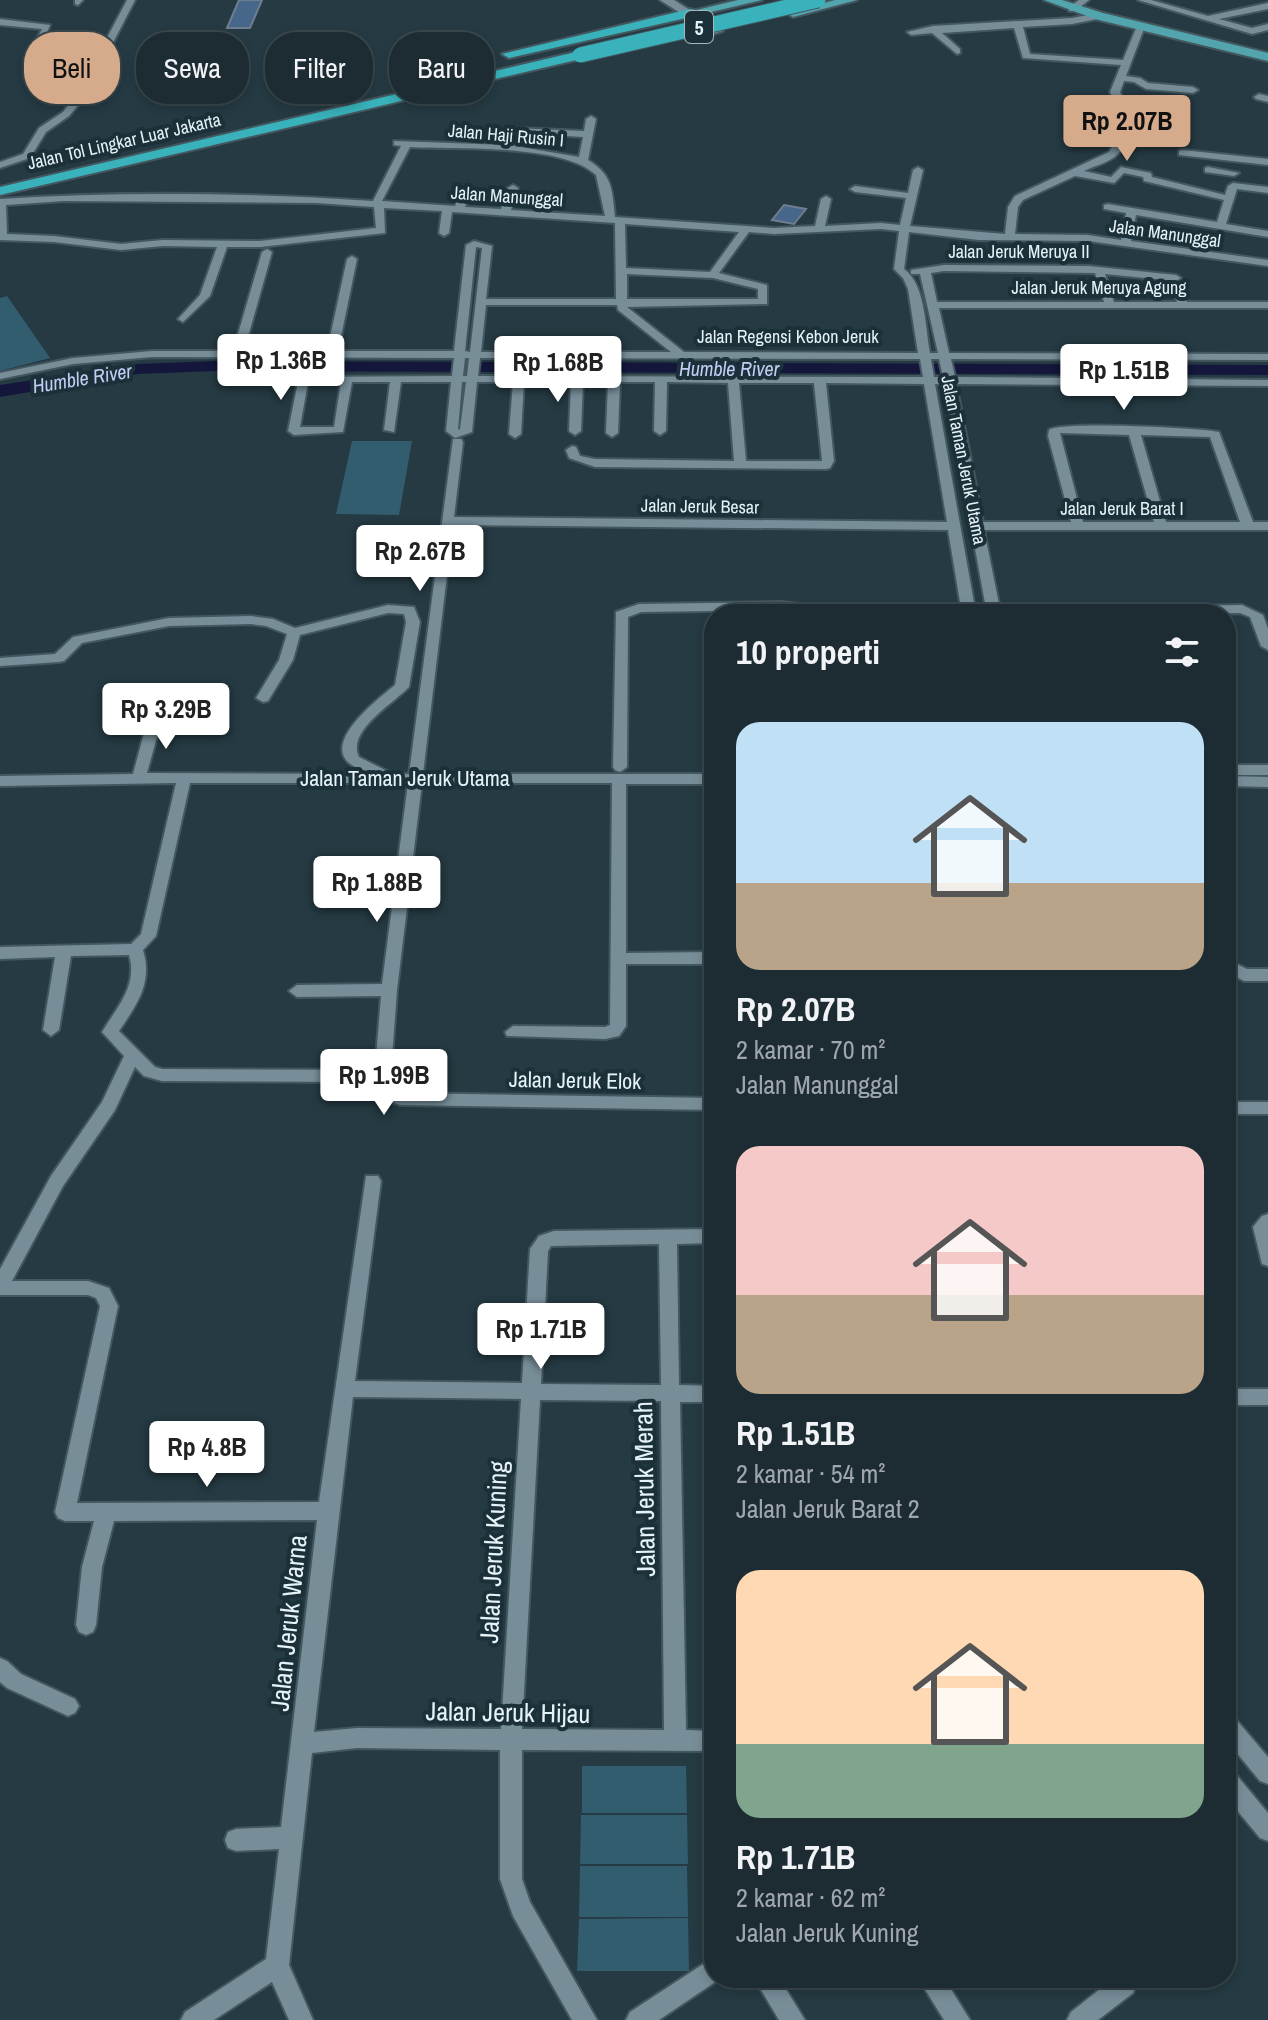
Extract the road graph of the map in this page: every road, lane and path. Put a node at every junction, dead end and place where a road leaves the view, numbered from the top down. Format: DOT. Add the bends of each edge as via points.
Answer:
graph roads {
  1 [pos="131,0"];
  2 [pos="755,0"];
  3 [pos="794,0"];
  4 [pos="818,0"];
  5 [pos="851,0"];
  6 [pos="1050,0"];
  7 [pos="1085,0"];
  8 [pos="1172,0"];
  9 [pos="668,1"];
  10 [pos="1147,2"];
  11 [pos="1268,6"];
  12 [pos="714,9"];
  13 [pos="1072,9"];
  14 [pos="690,13"];
  15 [pos="1099,16"];
  16 [pos="666,19"];
  17 [pos="1206,20"];
  18 [pos="0,22"];
  19 [pos="1018,25"];
  20 [pos="1141,26"];
  21 [pos="1268,27"];
  22 [pos="933,29"];
  23 [pos="723,30"];
  24 [pos="44,32"];
  25 [pos="114,32"];
  26 [pos="911,32"];
  27 [pos="957,51"];
  28 [pos="1268,57"];
  29 [pos="494,59"];
  30 [pos="1126,63"];
  31 [pos="1122,78"];
  32 [pos="1193,90"];
  33 [pos="74,104"];
  34 [pos="314,104"];
  35 [pos="298,110"];
  36 [pos="591,119"];
  37 [pos="589,134"];
  38 [pos="509,149"];
  39 [pos="1182,153"];
  40 [pos="155,155"];
  41 [pos="583,160"];
  42 [pos="1236,160"];
  43 [pos="1268,162"];
  44 [pos="0,165"];
  45 [pos="918,170"];
  46 [pos="1208,170"];
  47 [pos="1072,172"];
  48 [pos="1234,173"];
  49 [pos="0,182"];
  50 [pos="1233,186"];
  51 [pos="513,188"];
  52 [pos="855,189"];
  53 [pos="1268,190"];
  54 [pos="0,191"];
  55 [pos="466,192"];
  56 [pos="911,196"];
  57 [pos="826,199"];
  58 [pos="1230,199"];
  59 [pos="0,202"];
  60 [pos="377,204"];
  61 [pos="1108,207"];
  62 [pos="453,208"];
  63 [pos="1131,212"];
  64 [pos="505,213"];
  65 [pos="574,216"];
  66 [pos="615,218"];
  67 [pos="1050,221"];
  68 [pos="1221,225"];
  69 [pos="820,227"];
  70 [pos="1233,227"];
  71 [pos="569,228"];
  72 [pos="904,228"];
  73 [pos="746,229"];
  74 [pos="444,233"];
  75 [pos="1268,234"];
  76 [pos="1051,236"];
  77 [pos="1,237"];
  78 [pos="1010,238"];
  79 [pos="1126,243"];
  80 [pos="223,244"];
  81 [pos="267,252"];
  82 [pos="1232,258"];
  83 [pos="352,259"];
  84 [pos="1268,263"];
  85 [pos="1099,270"];
  86 [pos="623,271"];
  87 [pos="925,271"];
  88 [pos="901,272"];
  89 [pos="713,275"];
  90 [pos="482,302"];
  91 [pos="621,302"];
  92 [pos="931,305"];
  93 [pos="1110,305"];
  94 [pos="1183,305"];
  95 [pos="1266,308"];
  96 [pos="183,319"];
  97 [pos="238,354"];
  98 [pos="680,354"];
  99 [pos="332,355"];
  100 [pos="1268,357"];
  101 [pos="460,358"];
  102 [pos="475,358"];
  103 [pos="925,358"];
  104 [pos="944,358"];
  105 [pos="0,376"];
  106 [pos="473,376"];
  107 [pos="458,377"];
  108 [pos="347,379"];
  109 [pos="396,379"];
  110 [pos="519,379"];
  111 [pos="577,379"];
  112 [pos="614,379"];
  113 [pos="661,379"];
  114 [pos="949,379"];
  115 [pos="733,380"];
  116 [pos="930,380"];
  117 [pos="820,382"];
  118 [pos="1268,383"];
  119 [pos="390,430"];
  120 [pos="1134,430"];
  121 [pos="575,431"];
  122 [pos="660,431"];
  123 [pos="612,433"];
  124 [pos="515,434"];
  125 [pos="457,442"];
  126 [pos="572,450"];
  127 [pos="740,464"];
  128 [pos="447,521"];
  129 [pos="953,526"];
  130 [pos="977,526"];
  131 [pos="1078,526"];
  132 [pos="1161,526"];
  133 [pos="1248,526"];
  134 [pos="1268,526"];
  135 [pos="967,604"];
  136 [pos="992,604"];
  137 [pos="704,607"];
  138 [pos="1236,609"];
  139 [pos="294,632"];
  140 [pos="1268,646"];
  141 [pos="0,662"];
  142 [pos="263,698"];
  143 [pos="156,715"];
  144 [pos="704,769"];
  145 [pos="1236,770"];
  146 [pos="1268,770"];
  147 [pos="416,772"];
  148 [pos="619,773"];
  149 [pos="395,777"];
  150 [pos="139,778"];
  151 [pos="704,778"];
  152 [pos="184,779"];
  153 [pos="0,781"];
  154 [pos="1236,781"];
  155 [pos="1268,782"];
  156 [pos="135,949"];
  157 [pos="64,951"];
  158 [pos="0,953"];
  159 [pos="704,958"];
  160 [pos="618,959"];
  161 [pos="1236,971"];
  162 [pos="1268,975"];
  163 [pos="389,990"];
  164 [pos="297,991"];
  165 [pos="51,1030"];
  166 [pos="513,1032"];
  167 [pos="132,1055"];
  168 [pos="383,1076"];
  169 [pos="704,1104"];
  170 [pos="1236,1108"];
  171 [pos="1268,1108"];
  172 [pos="372,1181"];
  173 [pos="1268,1221"];
  174 [pos="668,1236"];
  175 [pos="704,1236"];
  176 [pos="1268,1259"];
  177 [pos="0,1287"];
  178 [pos="345,1389"];
  179 [pos="530,1393"];
  180 [pos="671,1393"];
  181 [pos="704,1394"];
  182 [pos="1236,1397"];
  183 [pos="1268,1397"];
  184 [pos="328,1511"];
  185 [pos="106,1512"];
  186 [pos="86,1625"];
  187 [pos="0,1668"];
  188 [pos="68,1706"];
  189 [pos="1236,1736"];
  190 [pos="511,1741"];
  191 [pos="675,1741"];
  192 [pos="704,1741"];
  193 [pos="303,1743"];
  194 [pos="1268,1773"];
  195 [pos="1236,1792"];
  196 [pos="1268,1830"];
  197 [pos="290,1838"];
  198 [pos="236,1840"];
  199 [pos="277,1965"];
  200 [pos="704,1976"];
  201 [pos="772,1988"];
  202 [pos="937,1988"];
  203 [pos="1121,1988"];
  204 [pos="193,2020"];
  205 [pos="301,2020"];
  206 [pos="585,2020"];
  207 [pos="638,2020"];
  208 [pos="793,2020"];
  209 [pos="958,2020"];
  210 [pos="1079,2020"];
  1 -- 25 [label="street"];
  2 -- 12 [label="main road"];
  3 -- 35 [label="highway, Jalan Tol Lingkar Luar Jakarta / 5, bridge"];
  4 -- 40 [label="highway, Jalan Tol Lingkar Luar Jakarta / 5, bridge"];
  5 -- 23 [label="main road"];
  6 -- 13 [label="main road"];
  7 -- 13 [label="street"];
  8 -- 10 [label="street"];
  9 -- 12 [label="main road"];
  9 -- 14 [label="main road"];
  9 -- 16 [label="highway" via="674,9"];
  10 -- 17 [label="street"];
  11 -- 17 [label="street"];
  12 -- 14 [label="main road"];
  12 -- 23 [label="main road" via="702,14"];
  13 -- 15 [label="main road"];
  14 -- 16 [label="highway"];
  14 -- 23 [label="main road"];
  15 -- 19 [label="street"];
  15 -- 20 [label="main road"];
  16 -- 29 [label="highway"];
  17 -- 21 [label="street" via="1252,31"];
  18 -- 24 [label="street" via="47,27"];
  19 -- 22 [label="street"];
  19 -- 30 [label="street" via="1026,56"];
  20 -- 28 [label="main road"];
  20 -- 30 [label="street"];
  22 -- 26 [label="street"];
  22 -- 27 [label="street"];
  23 -- 40 [label="highway" via="330,121"];
  30 -- 31 [label="street"];
  31 -- 32 [label="street"];
  31 -- 47 [label="street" via="1115,92 1123,112 1117,148"];
  33 -- 44 [label="street" via="42,130 27,156"];
  34 -- 35 [label="highway"];
  35 -- 49 [label="highway, Jalan Tol Lingkar Luar Jakarta / 5"];
  36 -- 37 [label="street"];
  37 -- 38 [label="street" via="517,130"];
  37 -- 41 [label="street"];
  38 -- 41 [label="street, Jalan Haji Rusin I"];
  38 -- 60 [label="street, Jalan Haji Rusin I" via="402,143"];
  39 -- 42 [label="street"];
  40 -- 54 [label="highway, Jalan Tol Lingkar Luar Jakarta / 5"];
  41 -- 66 [label="street, Jalan Haji Rusin I" via="602,178"];
  42 -- 43 [label="street"];
  42 -- 48 [label="street"];
  45 -- 56 [label="street"];
  46 -- 48 [label="street"];
  47 -- 58 [label="street" via="1114,180 1121,170"];
  47 -- 78 [label="street" via="1019,198"];
  48 -- 50 [label="street"];
  50 -- 53 [label="street"];
  50 -- 58 [label="street"];
  51 -- 64 [label="street"];
  52 -- 56 [label="street"];
  55 -- 62 [label="street"];
  56 -- 72 [label="street"];
  57 -- 69 [label="street"];
  58 -- 68 [label="street"];
  59 -- 60 [label="street, Jalan Manunggal" via="64,198"];
  59 -- 77 [label="street"];
  60 -- 62 [label="street, Jalan Manunggal"];
  60 -- 80 [label="street" via="381,231"];
  61 -- 63 [label="street"];
  62 -- 64 [label="street, Jalan Manunggal"];
  62 -- 74 [label="street"];
  63 -- 68 [label="street"];
  63 -- 79 [label="street"];
  64 -- 65 [label="street, Jalan Manunggal"];
  65 -- 66 [label="street, Jalan Manunggal"];
  65 -- 71 [label="street"];
  66 -- 73 [label="street, Jalan Manunggal"];
  66 -- 86 [label="street, Jalan Haji Rusin I"];
  67 -- 76 [label="street"];
  68 -- 70 [label="street"];
  69 -- 72 [label="street, Jalan Manunggal"];
  69 -- 73 [label="street, Jalan Manunggal"];
  70 -- 75 [label="street"];
  70 -- 82 [label="street"];
  72 -- 78 [label="street, Jalan Manunggal"];
  72 -- 88 [label="street"];
  73 -- 89 [label="street"];
  76 -- 78 [label="street, Jalan Manunggal"];
  76 -- 79 [label="street, Jalan Manunggal"];
  77 -- 80 [label="street" via="121,247"];
  79 -- 82 [label="street, Jalan Manunggal"];
  80 -- 96 [label="street" via="205,296"];
  81 -- 97 [label="street"];
  82 -- 84 [label="street, Jalan Manunggal"];
  83 -- 99 [label="street"];
  85 -- 87 [label="street, Jalan Jeruk Meruya II"];
  85 -- 93 [label="street, Jalan Jeruk Meruya II"];
  85 -- 94 [label="street" via="1177,284"];
  86 -- 89 [label="street"];
  86 -- 91 [label="street, Jalan Haji Rusin I"];
  87 -- 88 [label="street, Jalan Jeruk Meruya II"];
  87 -- 92 [label="street, Jalan Taman Jeruk Utama"];
  88 -- 103 [label="street, Jalan Taman Jeruk Utama" via="913,289"];
  89 -- 91 [label="street" via="763,287 763,302"];
  90 -- 91 [label="street"];
  90 -- 101 [label="street" via="487,246 474,244"];
  90 -- 102 [label="street"];
  91 -- 98 [label="street" via="625,312"];
  92 -- 93 [label="street, Jalan Jeruk Meruya Agung"];
  92 -- 104 [label="street, Jalan Taman Jeruk Utama"];
  93 -- 94 [label="street, Jalan Jeruk Meruya Agung"];
  94 -- 95 [label="street, Jalan Jeruk Meruya Agung"];
  97 -- 99 [label="street, Jalan Regensi Kebon Jeruk"];
  97 -- 105 [label="street, Jalan Regensi Kebon Jeruk" via="117,356"];
  98 -- 102 [label="street, Jalan Regensi Kebon Jeruk"];
  98 -- 103 [label="street, Jalan Regensi Kebon Jeruk"];
  99 -- 101 [label="street, Jalan Regensi Kebon Jeruk"];
  100 -- 104 [label="street, Jalan Regensi Kebon Jeruk"];
  101 -- 102 [label="street, Jalan Regensi Kebon Jeruk"];
  101 -- 107 [label="street"];
  102 -- 106 [label="street"];
  103 -- 104 [label="street, Jalan Regensi Kebon Jeruk"];
  103 -- 116 [label="street, Jalan Taman Jeruk Utama"];
  104 -- 114 [label="street, Jalan Taman Jeruk Utama"];
  106 -- 107 [label="street"];
  106 -- 107 [label="street" via="466,432 455,434"];
  106 -- 110 [label="street"];
  107 -- 109 [label="street"];
  108 -- 108 [label="street" via="303,379 294,431 339,430"];
  108 -- 109 [label="street"];
  109 -- 119 [label="street"];
  110 -- 111 [label="street"];
  110 -- 124 [label="street"];
  111 -- 112 [label="street"];
  111 -- 121 [label="street"];
  112 -- 113 [label="street"];
  112 -- 123 [label="street"];
  113 -- 115 [label="street"];
  113 -- 122 [label="street"];
  114 -- 116 [label="street"];
  114 -- 118 [label="street"];
  114 -- 130 [label="street, Jalan Taman Jeruk Utama"];
  115 -- 117 [label="street"];
  115 -- 127 [label="street"];
  116 -- 117 [label="street"];
  116 -- 129 [label="street, Jalan Taman Jeruk Utama"];
  117 -- 127 [label="street" via="826,465"];
  120 -- 131 [label="street" via="1055,430"];
  120 -- 132 [label="street"];
  120 -- 133 [label="street" via="1215,434"];
  125 -- 128 [label="street"];
  126 -- 127 [label="street" via="584,462"];
  128 -- 129 [label="street, Jalan Jeruk Besar"];
  128 -- 147 [label="street"];
  129 -- 135 [label="street, Jalan Taman Jeruk Utama"];
  130 -- 131 [label="street, Jalan Jeruk Barat I"];
  130 -- 136 [label="street, Jalan Taman Jeruk Utama"];
  131 -- 132 [label="street, Jalan Jeruk Barat I"];
  132 -- 133 [label="street, Jalan Jeruk Barat I"];
  133 -- 134 [label="street, Jalan Jeruk Barat I"];
  137 -- 148 [label="street" via="639,608 621,615"];
  138 -- 140 [label="street" via="1256,615"];
  139 -- 141 [label="street" via="251,620 169,622 78,640 59,658"];
  139 -- 142 [label="street" via="286,660"];
  139 -- 149 [label="street" via="388,609 412,614 402,687 372,710 350,741 354,760"];
  143 -- 150 [label="street"];
  144 -- 148 [label="street, Jalan Taman Jeruk Utama"];
  145 -- 146 [label="street"];
  147 -- 148 [label="street, Jalan Taman Jeruk Utama"];
  147 -- 149 [label="street, Jalan Taman Jeruk Utama"];
  147 -- 163 [label="street"];
  148 -- 151 [label="street, Jalan Taman Jeruk Utama"];
  148 -- 160 [label="street"];
  149 -- 152 [label="street, Jalan Taman Jeruk Utama"];
  150 -- 152 [label="street, Jalan Taman Jeruk Utama"];
  150 -- 153 [label="street, Jalan Taman Jeruk Utama"];
  152 -- 156 [label="street" via="148,936"];
  154 -- 155 [label="street"];
  156 -- 157 [label="street"];
  156 -- 167 [label="street" via="140,985 110,1032"];
  157 -- 158 [label="street"];
  157 -- 165 [label="street"];
  159 -- 160 [label="street"];
  160 -- 166 [label="street" via="618,1026 613,1032"];
  161 -- 162 [label="street"];
  163 -- 164 [label="street"];
  163 -- 168 [label="street"];
  167 -- 168 [label="street" via="150,1072 162,1075"];
  167 -- 177 [label="street" via="109,1105 57,1181"];
  168 -- 169 [label="street, Jalan Jeruk Elok" via="382,1085 391,1098"];
  170 -- 171 [label="street"];
  172 -- 178 [label="street, Jalan Jeruk Warna"];
  173 -- 176 [label="street" via="1261,1234"];
  174 -- 175 [label="street, Jalan Jeruk Kuning"];
  174 -- 179 [label="street, Jalan Jeruk Kuning" via="545,1241 539,1249"];
  174 -- 180 [label="street, Jalan Jeruk Merah"];
  177 -- 185 [label="street" via="88,1288 103,1293 109,1306 65,1512"];
  178 -- 179 [label="street"];
  178 -- 184 [label="street, Jalan Jeruk Warna"];
  179 -- 180 [label="street"];
  179 -- 190 [label="street, Jalan Jeruk Kuning"];
  180 -- 181 [label="street"];
  180 -- 191 [label="street, Jalan Jeruk Merah"];
  182 -- 183 [label="street"];
  184 -- 185 [label="street"];
  184 -- 193 [label="street, Jalan Jeruk Warna"];
  185 -- 186 [label="street" via="92,1567"];
  187 -- 188 [label="street" via="14,1681"];
  189 -- 194 [label="street"];
  190 -- 191 [label="street, Jalan Jeruk Hijau"];
  190 -- 193 [label="street, Jalan Jeruk Hijau" via="357,1738"];
  190 -- 206 [label="street, Jalan Jeruk Kuning" via="511,1879 521,1908"];
  191 -- 192 [label="street, Jalan Jeruk Hijau"];
  193 -- 197 [label="street, Jalan Jeruk Warna"];
  195 -- 196 [label="street"];
  197 -- 198 [label="street"];
  197 -- 199 [label="street, Jalan Jeruk Warna"];
  199 -- 204 [label="street"];
  199 -- 205 [label="street, Jalan Jeruk Warna"];
  200 -- 207 [label="street"];
  201 -- 208 [label="street"];
  202 -- 209 [label="street"];
  203 -- 210 [label="street"];
}
